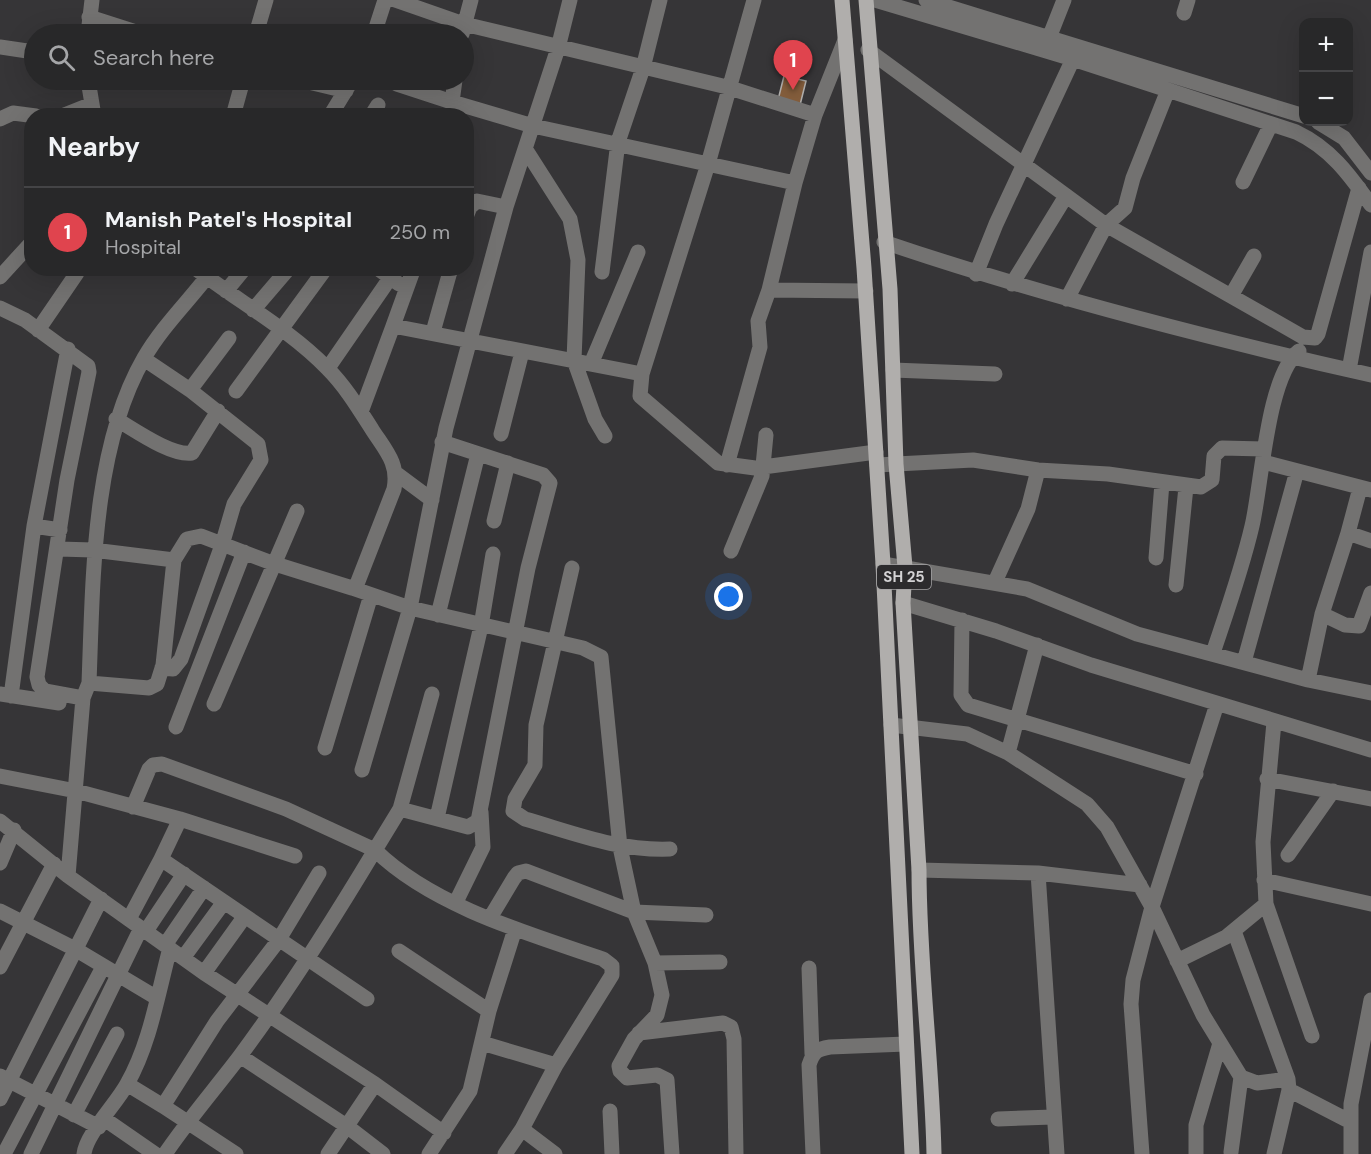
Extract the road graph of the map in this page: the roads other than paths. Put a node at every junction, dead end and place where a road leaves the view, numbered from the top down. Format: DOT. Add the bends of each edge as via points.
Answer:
graph roads {
  1 [pos="92,0"];
  2 [pos="266,0"];
  3 [pos="385,0"];
  4 [pos="395,0"];
  5 [pos="471,0"];
  6 [pos="570,0"];
  7 [pos="660,0"];
  8 [pos="754,0"];
  9 [pos="842,0"];
  10 [pos="866,0"];
  11 [pos="875,0"];
  12 [pos="926,0"];
  13 [pos="1064,0"];
  14 [pos="89,17"];
  15 [pos="89,24"];
  16 [pos="111,24"];
  17 [pos="259,24"];
  18 [pos="377,24"];
  19 [pos="451,24"];
  20 [pos="464,24"];
  21 [pos="474,31"];
  22 [pos="1050,38"];
  23 [pos="845,40"];
  24 [pos="0,47"];
  25 [pos="558,48"];
  26 [pos="868,50"];
  27 [pos="24,51"];
  28 [pos="1073,59"];
  29 [pos="643,68"];
  30 [pos="727,87"];
  31 [pos="90,90"];
  32 [pos="240,90"];
  33 [pos="346,90"];
  34 [pos="410,90"];
  35 [pos="454,90"];
  36 [pos="1168,90"];
  37 [pos="93,108"];
  38 [pos="235,108"];
  39 [pos="335,108"];
  40 [pos="449,108"];
  41 [pos="451,108"];
  42 [pos="24,114"];
  43 [pos="474,114"];
  44 [pos="1299,114"];
  45 [pos="815,115"];
  46 [pos="0,119"];
  47 [pos="1271,124"];
  48 [pos="533,126"];
  49 [pos="1324,126"];
  50 [pos="618,142"];
  51 [pos="526,150"];
  52 [pos="708,164"];
  53 [pos="1024,166"];
  54 [pos="1371,173"];
  55 [pos="1243,182"];
  56 [pos="795,183"];
  57 [pos="1359,188"];
  58 [pos="1066,196"];
  59 [pos="474,202"];
  60 [pos="1371,205"];
  61 [pos="506,207"];
  62 [pos="1106,225"];
  63 [pos="884,242"];
  64 [pos="24,251"];
  65 [pos="638,252"];
  66 [pos="1371,252"];
  67 [pos="1254,255"];
  68 [pos="602,272"];
  69 [pos="976,274"];
  70 [pos="75,276"];
  71 [pos="203,276"];
  72 [pos="210,276"];
  73 [pos="238,276"];
  74 [pos="282,276"];
  75 [pos="320,276"];
  76 [pos="392,276"];
  77 [pos="396,276"];
  78 [pos="411,276"];
  79 [pos="449,276"];
  80 [pos="0,277"];
  81 [pos="1012,284"];
  82 [pos="406,289"];
  83 [pos="769,290"];
  84 [pos="226,291"];
  85 [pos="866,291"];
  86 [pos="1231,296"];
  87 [pos="1066,299"];
  88 [pos="0,308"];
  89 [pos="254,310"];
  90 [pos="393,326"];
  91 [pos="280,329"];
  92 [pos="38,330"];
  93 [pos="433,332"];
  94 [pos="229,338"];
  95 [pos="1315,338"];
  96 [pos="472,341"];
  97 [pos="68,349"];
  98 [pos="522,352"];
  99 [pos="1291,357"];
  100 [pos="144,359"];
  101 [pos="574,360"];
  102 [pos="591,364"];
  103 [pos="328,368"];
  104 [pos="893,370"];
  105 [pos="1349,370"];
  106 [pos="642,374"];
  107 [pos="995,374"];
  108 [pos="1371,375"];
  109 [pos="190,390"];
  110 [pos="236,391"];
  111 [pos="218,411"];
  112 [pos="361,412"];
  113 [pos="116,419"];
  114 [pos="501,434"];
  115 [pos="766,435"];
  116 [pos="605,436"];
  117 [pos="442,442"];
  118 [pos="478,454"];
  119 [pos="1264,456"];
  120 [pos="876,459"];
  121 [pos="508,463"];
  122 [pos="896,464"];
  123 [pos="727,465"];
  124 [pos="763,467"];
  125 [pos="1038,470"];
  126 [pos="1297,471"];
  127 [pos="397,474"];
  128 [pos="1162,483"];
  129 [pos="1186,487"];
  130 [pos="1365,489"];
  131 [pos="432,500"];
  132 [pos="297,511"];
  133 [pos="494,521"];
  134 [pos="34,526"];
  135 [pos="60,530"];
  136 [pos="1348,533"];
  137 [pos="1371,541"];
  138 [pos="222,545"];
  139 [pos="59,549"];
  140 [pos="93,550"];
  141 [pos="731,551"];
  142 [pos="244,552"];
  143 [pos="493,554"];
  144 [pos="1156,558"];
  145 [pos="174,560"];
  146 [pos="272,563"];
  147 [pos="883,564"];
  148 [pos="904,567"];
  149 [pos="572,568"];
  150 [pos="995,582"];
  151 [pos="1176,585"];
  152 [pos="352,588"];
  153 [pos="1371,593"];
  154 [pos="371,594"];
  155 [pos="903,603"];
  156 [pos="410,608"];
  157 [pos="1322,614"];
  158 [pos="438,615"];
  159 [pos="962,620"];
  160 [pos="481,626"];
  161 [pos="515,634"];
  162 [pos="553,642"];
  163 [pos="1037,645"];
  164 [pos="1213,653"];
  165 [pos="1244,662"];
  166 [pos="162,668"];
  167 [pos="1308,680"];
  168 [pos="90,683"];
  169 [pos="1371,693"];
  170 [pos="432,694"];
  171 [pos="5,695"];
  172 [pos="83,702"];
  173 [pos="214,704"];
  174 [pos="1217,704"];
  175 [pos="1016,720"];
  176 [pos="1274,722"];
  177 [pos="891,725"];
  178 [pos="910,726"];
  179 [pos="176,727"];
  180 [pos="325,748"];
  181 [pos="1371,750"];
  182 [pos="1008,753"];
  183 [pos="362,770"];
  184 [pos="1196,774"];
  185 [pos="0,776"];
  186 [pos="1267,779"];
  187 [pos="76,791"];
  188 [pos="1333,791"];
  189 [pos="1371,799"];
  190 [pos="133,807"];
  191 [pos="400,809"];
  192 [pos="481,809"];
  193 [pos="437,818"];
  194 [pos="180,819"];
  195 [pos="0,820"];
  196 [pos="14,830"];
  197 [pos="620,847"];
  198 [pos="670,849"];
  199 [pos="375,850"];
  200 [pos="1288,855"];
  201 [pos="295,856"];
  202 [pos="161,859"];
  203 [pos="0,863"];
  204 [pos="54,864"];
  205 [pos="920,870"];
  206 [pos="319,873"];
  207 [pos="1038,873"];
  208 [pos="184,874"];
  209 [pos="68,876"];
  210 [pos="1264,880"];
  211 [pos="1140,885"];
  212 [pos="204,888"];
  213 [pos="101,899"];
  214 [pos="224,902"];
  215 [pos="456,902"];
  216 [pos="1266,904"];
  217 [pos="1371,904"];
  218 [pos="1152,907"];
  219 [pos="0,911"];
  220 [pos="634,912"];
  221 [pos="706,915"];
  222 [pos="245,916"];
  223 [pos="490,918"];
  224 [pos="22,922"];
  225 [pos="139,926"];
  226 [pos="515,929"];
  227 [pos="1234,931"];
  228 [pos="278,941"];
  229 [pos="167,947"];
  230 [pos="75,949"];
  231 [pos="399,951"];
  232 [pos="183,958"];
  233 [pos="307,959"];
  234 [pos="1177,961"];
  235 [pos="720,962"];
  236 [pos="655,963"];
  237 [pos="0,967"];
  238 [pos="103,967"];
  239 [pos="809,968"];
  240 [pos="204,973"];
  241 [pos="117,975"];
  242 [pos="237,995"];
  243 [pos="157,998"];
  244 [pos="367,999"];
  245 [pos="1371,1004"];
  246 [pos="489,1011"];
  247 [pos="268,1016"];
  248 [pos="639,1033"];
  249 [pos="117,1034"];
  250 [pos="1312,1036"];
  251 [pos="482,1043"];
  252 [pos="1220,1043"];
  253 [pos="906,1044"];
  254 [pos="812,1054"];
  255 [pos="240,1056"];
  256 [pos="556,1065"];
  257 [pos="1241,1077"];
  258 [pos="5,1078"];
  259 [pos="127,1084"];
  260 [pos="375,1084"];
  261 [pos="1288,1084"];
  262 [pos="35,1094"];
  263 [pos="0,1099"];
  264 [pos="57,1106"];
  265 [pos="163,1106"];
  266 [pos="610,1111"];
  267 [pos="74,1115"];
  268 [pos="1053,1117"];
  269 [pos="998,1119"];
  270 [pos="187,1121"];
  271 [pos="1349,1121"];
  272 [pos="101,1123"];
  273 [pos="348,1127"];
  274 [pos="522,1129"];
  275 [pos="444,1133"];
  276 [pos="1231,1152"];
  277 [pos="4,1154"];
  278 [pos="32,1154"];
  279 [pos="84,1154"];
  280 [pos="154,1154"];
  281 [pos="165,1154"];
  282 [pos="236,1154"];
  283 [pos="328,1154"];
  284 [pos="383,1154"];
  285 [pos="429,1154"];
  286 [pos="505,1154"];
  287 [pos="555,1154"];
  288 [pos="612,1154"];
  289 [pos="672,1154"];
  290 [pos="736,1154"];
  291 [pos="813,1154"];
  292 [pos="912,1154"];
  293 [pos="934,1154"];
  294 [pos="1057,1154"];
  295 [pos="1142,1154"];
  296 [pos="1196,1154"];
  297 [pos="1274,1154"];
  298 [pos="1351,1154"];
  1 -- 14 [label="street"];
  2 -- 17 [label="street"];
  3 -- 18 [label="street"];
  4 -- 19 [label="street"];
  5 -- 20 [label="street"];
  6 -- 25 [label="street"];
  7 -- 29 [label="street"];
  8 -- 30 [label="street"];
  9 -- 23 [label="main road"];
  10 -- 26 [label="main road, SH 25"];
  11 -- 28 [label="street"];
  12 -- 22 [label="street"];
  13 -- 22 [label="street"];
  14 -- 15 [label="street"];
  14 -- 16 [label="street"];
  21 -- 25 [label="street"];
  22 -- 44 [label="street"];
  23 -- 45 [label="street"];
  23 -- 85 [label="main road"];
  24 -- 27 [label="street"];
  25 -- 29 [label="street"];
  25 -- 48 [label="street"];
  26 -- 53 [label="street"];
  26 -- 63 [label="main road, SH 25"];
  28 -- 36 [label="street"];
  28 -- 53 [label="street"];
  29 -- 30 [label="street"];
  29 -- 50 [label="street"];
  30 -- 45 [label="street"];
  30 -- 52 [label="street"];
  31 -- 37 [label="street"];
  32 -- 38 [label="street"];
  33 -- 39 [label="street"];
  34 -- 40 [label="street"];
  35 -- 41 [label="street"];
  36 -- 47 [label="street"];
  36 -- 62 [label="street" via="1125,208"];
  42 -- 46 [label="street" via="12,112"];
  43 -- 48 [label="street"];
  45 -- 56 [label="street"];
  47 -- 55 [label="street"];
  47 -- 57 [label="street" via="1325,148"];
  48 -- 50 [label="street"];
  48 -- 51 [label="street"];
  49 -- 54 [label="street" via="1344,138"];
  50 -- 52 [label="street"];
  50 -- 68 [label="street"];
  51 -- 61 [label="street"];
  51 -- 101 [label="street" via="570,219 578,260"];
  52 -- 56 [label="street"];
  52 -- 106 [label="street"];
  53 -- 58 [label="street"];
  53 -- 69 [label="street"];
  56 -- 83 [label="street"];
  57 -- 60 [label="street"];
  57 -- 95 [label="street"];
  58 -- 62 [label="street"];
  58 -- 81 [label="street"];
  59 -- 61 [label="street"];
  61 -- 96 [label="street"];
  62 -- 86 [label="street"];
  62 -- 87 [label="street"];
  63 -- 69 [label="street"];
  63 -- 104 [label="main road, SH 25"];
  64 -- 80 [label="street"];
  65 -- 102 [label="street"];
  66 -- 105 [label="street"];
  67 -- 86 [label="street"];
  69 -- 81 [label="street"];
  70 -- 92 [label="street"];
  71 -- 100 [label="street"];
  72 -- 84 [label="street"];
  73 -- 84 [label="street"];
  74 -- 89 [label="street"];
  75 -- 91 [label="street"];
  76 -- 103 [label="street"];
  77 -- 82 [label="street"];
  78 -- 82 [label="street"];
  79 -- 93 [label="street"];
  81 -- 87 [label="street"];
  82 -- 90 [label="street"];
  83 -- 85 [label="street"];
  83 -- 123 [label="street" via="758,321 760,347"];
  84 -- 89 [label="street"];
  85 -- 120 [label="main road"];
  86 -- 95 [label="street" via="1303,337"];
  87 -- 99 [label="street"];
  88 -- 92 [label="street"];
  89 -- 91 [label="street"];
  90 -- 93 [label="street"];
  90 -- 112 [label="street"];
  91 -- 103 [label="street"];
  91 -- 110 [label="street"];
  92 -- 97 [label="street"];
  93 -- 96 [label="street"];
  94 -- 109 [label="street"];
  95 -- 99 [label="street"];
  96 -- 98 [label="street"];
  96 -- 117 [label="street"];
  97 -- 134 [label="street"];
  97 -- 135 [label="street" via="84,360 89,372"];
  98 -- 101 [label="street"];
  98 -- 114 [label="street"];
  99 -- 105 [label="street"];
  99 -- 119 [label="street"];
  100 -- 109 [label="street"];
  100 -- 113 [label="street"];
  101 -- 102 [label="street"];
  101 -- 116 [label="street"];
  102 -- 106 [label="street"];
  103 -- 112 [label="street"];
  104 -- 107 [label="street"];
  104 -- 122 [label="main road, SH 25"];
  105 -- 108 [label="street"];
  106 -- 123 [label="street" via="639,391 643,401 710,458"];
  109 -- 111 [label="street"];
  111 -- 113 [label="street" via="199,445 192,453 184,454 150,440"];
  111 -- 138 [label="street" via="258,444 261,452 261,460 234,504"];
  112 -- 127 [label="street" via="391,457"];
  113 -- 140 [label="street"];
  115 -- 124 [label="street"];
  117 -- 118 [label="street"];
  117 -- 131 [label="street"];
  118 -- 121 [label="street"];
  118 -- 158 [label="street"];
  119 -- 126 [label="street"];
  119 -- 129 [label="street" via="1222,448 1214,456 1214,473 1208,485"];
  119 -- 164 [label="street" via="1252,524"];
  120 -- 122 [label="street"];
  120 -- 124 [label="street"];
  120 -- 147 [label="main road"];
  121 -- 133 [label="street"];
  121 -- 161 [label="street" via="543,475 550,483"];
  122 -- 125 [label="street" via="958,460"];
  122 -- 148 [label="main road, SH 25"];
  123 -- 124 [label="street"];
  124 -- 141 [label="street"];
  125 -- 128 [label="street" via="1108,474"];
  125 -- 150 [label="street" via="1028,509"];
  126 -- 130 [label="street"];
  126 -- 165 [label="street"];
  127 -- 131 [label="street"];
  127 -- 152 [label="street" via="357,584"];
  128 -- 129 [label="street"];
  128 -- 144 [label="street"];
  129 -- 151 [label="street"];
  130 -- 136 [label="street"];
  131 -- 156 [label="street"];
  132 -- 146 [label="street"];
  134 -- 135 [label="street"];
  134 -- 171 [label="street"];
  135 -- 139 [label="street"];
  136 -- 137 [label="street"];
  136 -- 157 [label="street"];
  138 -- 142 [label="street"];
  138 -- 145 [label="street" via="193,536"];
  138 -- 166 [label="street" via="181,659 173,669"];
  139 -- 140 [label="street"];
  139 -- 172 [label="street" via="37,677 45,690"];
  140 -- 145 [label="street"];
  140 -- 168 [label="street"];
  142 -- 146 [label="street"];
  142 -- 179 [label="street"];
  143 -- 160 [label="street"];
  145 -- 166 [label="street"];
  146 -- 152 [label="street"];
  146 -- 173 [label="street"];
  147 -- 148 [label="street"];
  147 -- 177 [label="main road"];
  148 -- 150 [label="street"];
  148 -- 155 [label="main road, SH 25"];
  149 -- 162 [label="street"];
  150 -- 164 [label="street" via="1026,589 1137,634"];
  152 -- 154 [label="street"];
  153 -- 157 [label="street" via="1359,626 1345,625"];
  154 -- 156 [label="street"];
  154 -- 180 [label="street"];
  155 -- 159 [label="street"];
  155 -- 178 [label="main road, SH 25"];
  156 -- 158 [label="street"];
  156 -- 183 [label="street"];
  157 -- 167 [label="street"];
  158 -- 160 [label="street"];
  159 -- 163 [label="street"];
  159 -- 175 [label="street" via="963,701"];
  160 -- 161 [label="street"];
  160 -- 193 [label="street"];
  161 -- 162 [label="street"];
  161 -- 192 [label="street"];
  162 -- 197 [label="street" via="583,648 601,657"];
  162 -- 197 [label="street" via="536,724 535,765 513,811 525,819"];
  163 -- 174 [label="street"];
  163 -- 175 [label="street"];
  164 -- 165 [label="street"];
  165 -- 167 [label="street"];
  166 -- 168 [label="street" via="157,684 149,688"];
  167 -- 169 [label="street"];
  168 -- 172 [label="street"];
  170 -- 191 [label="street"];
  171 -- 172 [label="street"];
  172 -- 187 [label="street"];
  174 -- 176 [label="street"];
  174 -- 184 [label="street"];
  175 -- 182 [label="street"];
  175 -- 184 [label="street"];
  176 -- 181 [label="street"];
  176 -- 186 [label="street"];
  177 -- 178 [label="street"];
  177 -- 253 [label="main road"];
  178 -- 182 [label="street" via="968,734"];
  178 -- 205 [label="main road, SH 25"];
  182 -- 211 [label="street" via="1098,814"];
  184 -- 218 [label="street"];
  185 -- 187 [label="street"];
  186 -- 188 [label="street"];
  186 -- 210 [label="street"];
  187 -- 190 [label="street"];
  187 -- 209 [label="street"];
  188 -- 189 [label="street"];
  188 -- 200 [label="street"];
  190 -- 194 [label="street"];
  190 -- 199 [label="street" via="148,769 162,764 286,809"];
  191 -- 193 [label="street"];
  191 -- 199 [label="street"];
  192 -- 193 [label="street" via="478,821 468,827"];
  192 -- 215 [label="street" via="483,847"];
  194 -- 201 [label="street"];
  194 -- 202 [label="street"];
  195 -- 196 [label="street"];
  196 -- 203 [label="street"];
  196 -- 204 [label="street"];
  197 -- 198 [label="street"];
  197 -- 220 [label="street"];
  199 -- 215 [label="street" via="417,884"];
  199 -- 233 [label="street"];
  202 -- 208 [label="street"];
  202 -- 225 [label="street"];
  204 -- 209 [label="street"];
  204 -- 224 [label="street"];
  205 -- 207 [label="street"];
  205 -- 293 [label="main road, SH 25" via="919,911"];
  206 -- 228 [label="street"];
  207 -- 211 [label="street"];
  207 -- 268 [label="street"];
  208 -- 212 [label="street"];
  208 -- 225 [label="street"];
  209 -- 213 [label="street"];
  210 -- 216 [label="street"];
  210 -- 217 [label="street"];
  211 -- 218 [label="street"];
  212 -- 214 [label="street"];
  212 -- 229 [label="street"];
  213 -- 225 [label="street"];
  213 -- 230 [label="street"];
  214 -- 222 [label="street"];
  214 -- 232 [label="street"];
  215 -- 223 [label="street"];
  216 -- 227 [label="street"];
  216 -- 250 [label="street"];
  218 -- 234 [label="street"];
  218 -- 295 [label="street" via="1133,980 1131,1004"];
  219 -- 224 [label="street"];
  220 -- 221 [label="street"];
  220 -- 223 [label="street" via="526,871 514,878"];
  220 -- 236 [label="street"];
  222 -- 228 [label="street"];
  222 -- 240 [label="street"];
  223 -- 226 [label="street"];
  224 -- 230 [label="street"];
  224 -- 237 [label="street"];
  225 -- 229 [label="street"];
  225 -- 241 [label="street"];
  226 -- 246 [label="street"];
  226 -- 256 [label="street" via="603,959 612,966 612,975"];
  227 -- 234 [label="street"];
  227 -- 261 [label="street"];
  228 -- 233 [label="street"];
  228 -- 242 [label="street"];
  229 -- 232 [label="street"];
  229 -- 243 [label="street"];
  230 -- 238 [label="street"];
  230 -- 258 [label="street"];
  231 -- 246 [label="street"];
  232 -- 240 [label="street"];
  233 -- 244 [label="street"];
  233 -- 247 [label="street"];
  234 -- 252 [label="street"];
  235 -- 236 [label="street"];
  236 -- 248 [label="street" via="661,1003 657,1015"];
  238 -- 241 [label="street"];
  238 -- 262 [label="street"];
  239 -- 254 [label="street"];
  240 -- 242 [label="street"];
  241 -- 243 [label="street"];
  241 -- 264 [label="street"];
  242 -- 247 [label="street"];
  242 -- 265 [label="street"];
  243 -- 259 [label="street" via="144,1045"];
  245 -- 271 [label="street"];
  246 -- 251 [label="street"];
  247 -- 255 [label="street"];
  247 -- 260 [label="street"];
  248 -- 289 [label="street" via="622,1060 620,1071 627,1078 657,1075 667,1080"];
  248 -- 290 [label="street" via="723,1023 731,1027"];
  249 -- 267 [label="street"];
  251 -- 256 [label="street"];
  251 -- 275 [label="street" via="470,1091"];
  252 -- 257 [label="street"];
  252 -- 296 [label="street" via="1196,1125"];
  253 -- 254 [label="street" via="818,1048"];
  253 -- 292 [label="main road"];
  254 -- 291 [label="street" via="809,1065"];
  255 -- 270 [label="street"];
  255 -- 273 [label="street"];
  256 -- 274 [label="street"];
  257 -- 261 [label="street" via="1257,1083"];
  257 -- 276 [label="street"];
  258 -- 262 [label="street"];
  258 -- 263 [label="street"];
  259 -- 265 [label="street"];
  259 -- 272 [label="street"];
  260 -- 273 [label="street"];
  260 -- 275 [label="street"];
  261 -- 271 [label="street"];
  261 -- 297 [label="street"];
  262 -- 264 [label="street"];
  262 -- 277 [label="street"];
  264 -- 267 [label="street"];
  264 -- 278 [label="street"];
  265 -- 270 [label="street"];
  266 -- 288 [label="street"];
  267 -- 272 [label="street"];
  268 -- 269 [label="street"];
  268 -- 294 [label="street"];
  270 -- 281 [label="street"];
  270 -- 282 [label="street"];
  271 -- 298 [label="street"];
  272 -- 279 [label="street"];
  272 -- 280 [label="street"];
  273 -- 283 [label="street"];
  273 -- 284 [label="street"];
  274 -- 286 [label="street"];
  274 -- 287 [label="street"];
  275 -- 285 [label="street"];
}
